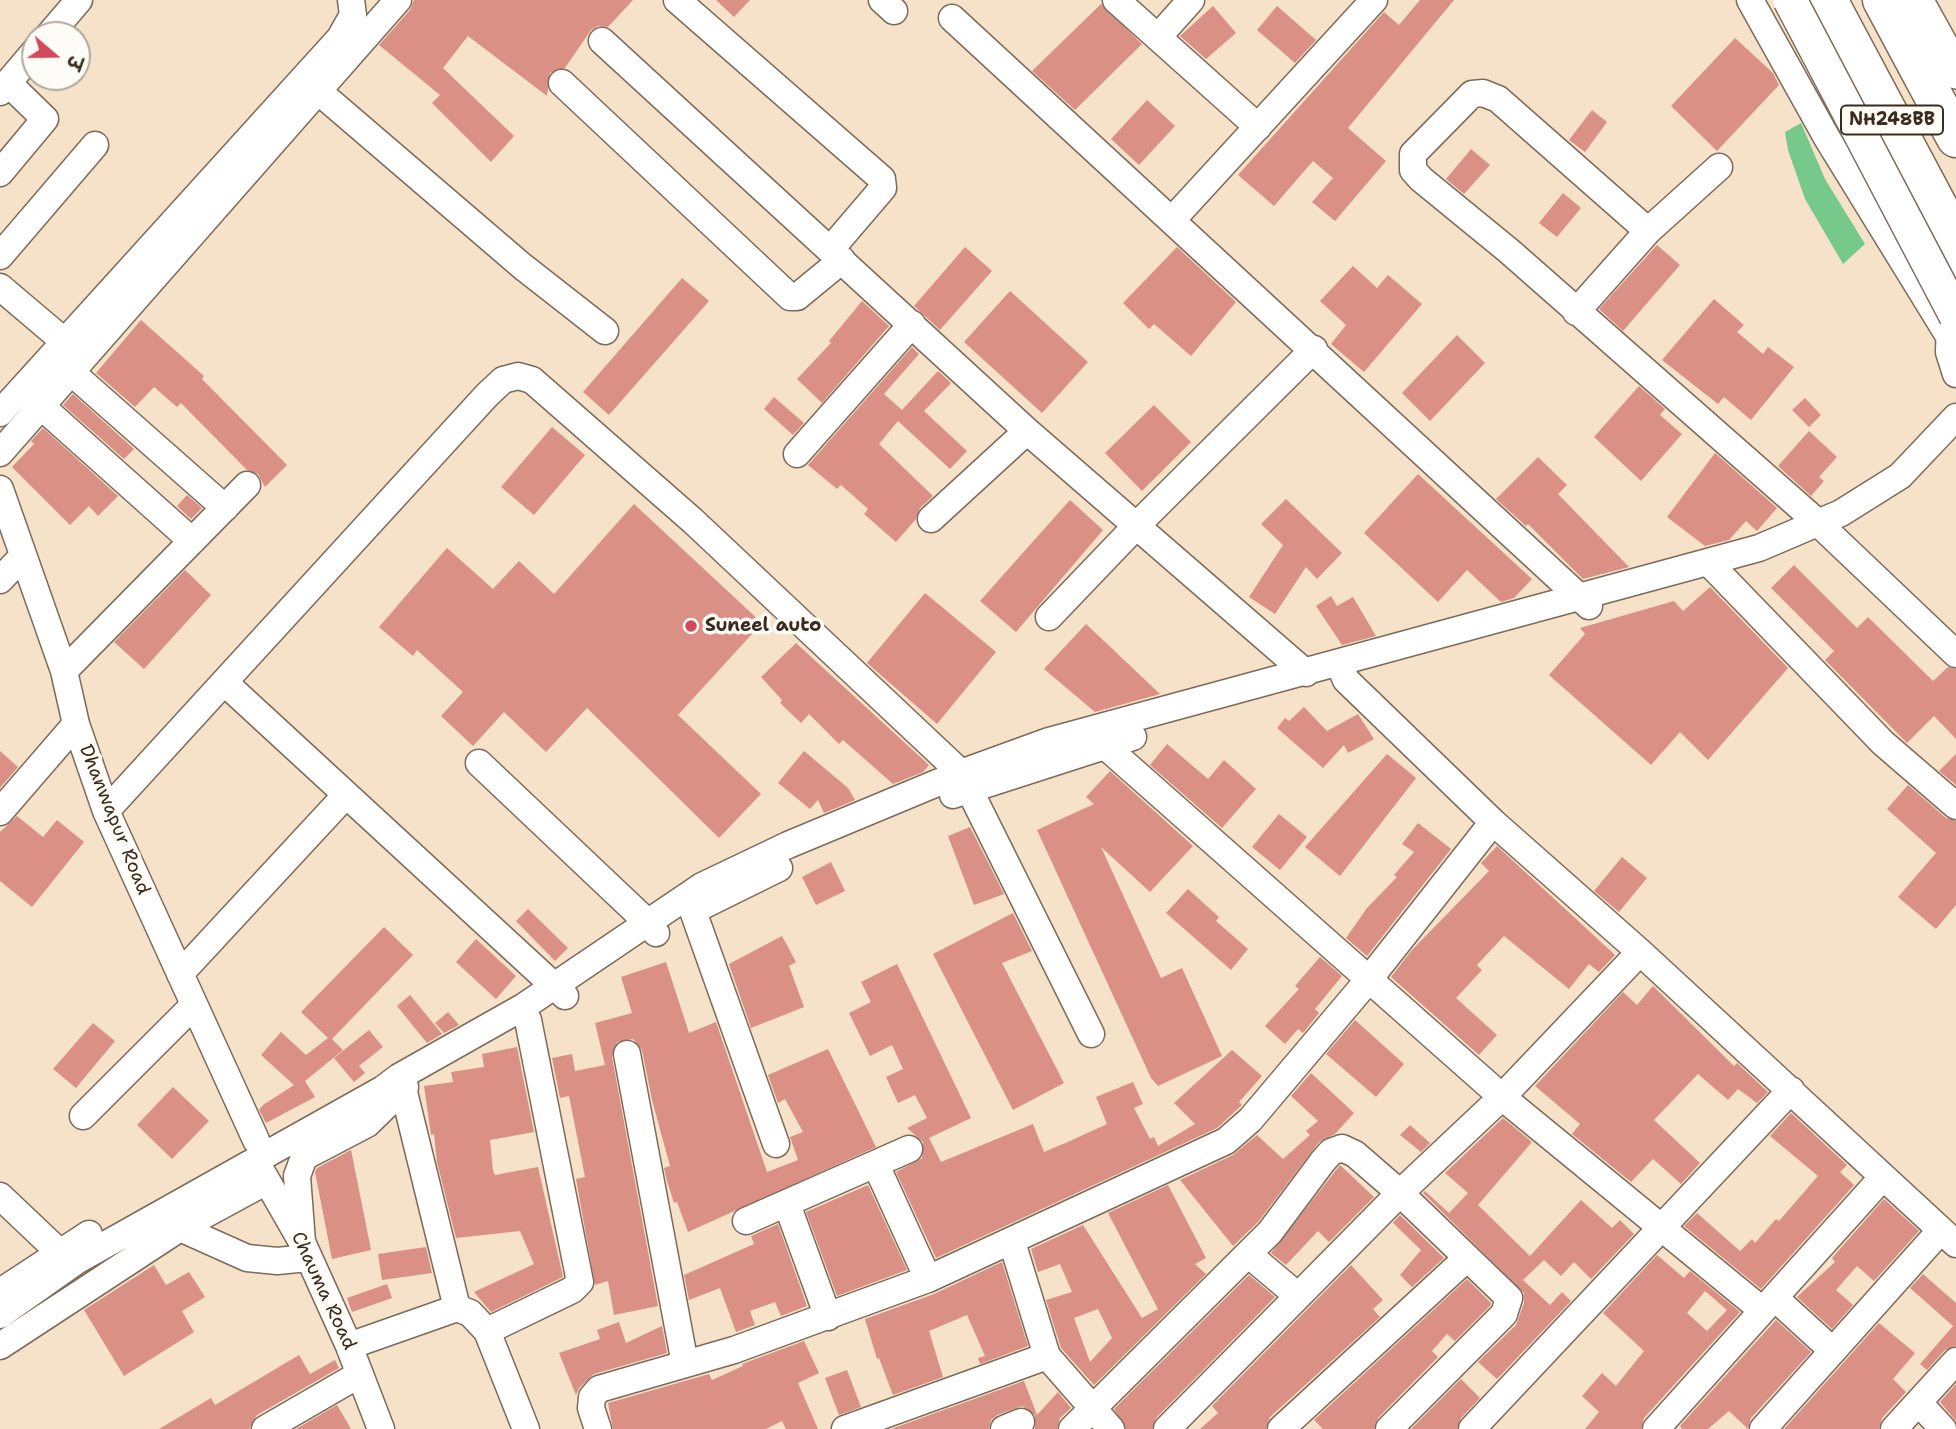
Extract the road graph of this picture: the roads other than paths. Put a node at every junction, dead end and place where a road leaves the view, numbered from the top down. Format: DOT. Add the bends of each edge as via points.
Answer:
graph roads {
  1 [pos="79,0"];
  2 [pos="351,0"];
  3 [pos="398,0"];
  4 [pos="677,0"];
  5 [pos="1116,0"];
  6 [pos="1191,0"];
  7 [pos="1374,0"];
  8 [pos="1750,0"];
  9 [pos="1790,0"];
  10 [pos="1828,0"];
  11 [pos="1882,0"];
  12 [pos="1916,0"];
  13 [pos="952,19"];
  14 [pos="61,21"];
  15 [pos="1158,37"];
  16 [pos="602,41"];
  17 [pos="21,67"];
  18 [pos="1956,72"];
  19 [pos="562,83"];
  20 [pos="4,87"];
  21 [pos="318,91"];
  22 [pos="1258,127"];
  23 [pos="1956,138"];
  24 [pos="95,145"];
  25 [pos="1720,167"];
  26 [pos="0,173"];
  27 [pos="1881,173"];
  28 [pos="1172,220"];
  29 [pos="1648,231"];
  30 [pos="1956,240"];
  31 [pos="836,255"];
  32 [pos="0,256"];
  33 [pos="1956,279"];
  34 [pos="0,287"];
  35 [pos="1956,296"];
  36 [pos="1576,312"];
  37 [pos="912,324"];
  38 [pos="1952,325"];
  39 [pos="605,331"];
  40 [pos="65,342"];
  41 [pos="1314,349"];
  42 [pos="71,372"];
  43 [pos="1956,374"];
  44 [pos="41,406"];
  45 [pos="0,413"];
  46 [pos="1956,417"];
  47 [pos="1027,431"];
  48 [pos="0,453"];
  49 [pos="797,454"];
  50 [pos="247,485"];
  51 [pos="0,489"];
  52 [pos="225,508"];
  53 [pos="931,519"];
  54 [pos="1827,521"];
  55 [pos="1138,524"];
  56 [pos="192,541"];
  57 [pos="22,557"];
  58 [pos="1713,567"];
  59 [pos="0,580"];
  60 [pos="1587,603"];
  61 [pos="1049,617"];
  62 [pos="1956,654"];
  63 [pos="64,671"];
  64 [pos="1343,672"];
  65 [pos="1306,673"];
  66 [pos="224,682"];
  67 [pos="76,724"];
  68 [pos="1100,737"];
  69 [pos="479,763"];
  70 [pos="966,781"];
  71 [pos="345,796"];
  72 [pos="1956,806"];
  73 [pos="106,811"];
  74 [pos="0,812"];
  75 [pos="1493,822"];
  76 [pos="792,852"];
  77 [pos="693,911"];
  78 [pos="652,928"];
  79 [pos="1640,952"];
  80 [pos="180,974"];
  81 [pos="1370,978"];
  82 [pos="559,991"];
  83 [pos="194,1005"];
  84 [pos="528,1020"];
  85 [pos="1091,1034"];
  86 [pos="627,1054"];
  87 [pos="397,1084"];
  88 [pos="1791,1090"];
  89 [pos="1502,1097"];
  90 [pos="83,1116"];
  91 [pos="776,1144"];
  92 [pos="909,1149"];
  93 [pos="259,1160"];
  94 [pos="876,1165"];
  95 [pos="1882,1178"];
  96 [pos="1400,1193"];
  97 [pos="0,1196"];
  98 [pos="787,1204"];
  99 [pos="746,1221"];
  100 [pos="180,1228"];
  101 [pos="1659,1228"];
  102 [pos="1948,1237"];
  103 [pos="1012,1242"];
  104 [pos="305,1250"];
  105 [pos="58,1251"];
  106 [pos="1248,1254"];
  107 [pos="1466,1258"];
  108 [pos="928,1279"];
  109 [pos="0,1292"];
  110 [pos="1298,1296"];
  111 [pos="1768,1304"];
  112 [pos="457,1308"];
  113 [pos="0,1315"];
  114 [pos="828,1317"];
  115 [pos="488,1331"];
  116 [pos="0,1346"];
  117 [pos="349,1346"];
  118 [pos="1833,1351"];
  119 [pos="1047,1356"];
  120 [pos="1956,1362"];
  121 [pos="685,1364"];
  122 [pos="360,1374"];
  123 [pos="1919,1403"];
  124 [pos="1092,1420"];
  125 [pos="886,1423"];
  126 [pos="1956,1424"];
  127 [pos="265,1429"];
  128 [pos="381,1429"];
  129 [pos="526,1429"];
  130 [pos="598,1429"];
  131 [pos="845,1429"];
  132 [pos="1167,1429"];
  133 [pos="1281,1429"];
  134 [pos="1389,1429"];
  135 [pos="1472,1429"];
  136 [pos="1656,1429"];
  137 [pos="1763,1429"];
  138 [pos="1894,1429"];
  139 [pos="1943,1429"];
  140 [pos="1951,1429"];
  1 -- 14 [label="street"];
  2 -- 40 [label="street" via="353,15 340,38"];
  3 -- 21 [label="street"];
  4 -- 31 [label="street" via="882,179 883,188"];
  5 -- 15 [label="street"];
  6 -- 15 [label="street"];
  7 -- 22 [label="street"];
  8 -- 38 [label="street" via="1827,138"];
  9 -- 27 [label="main road, bridge"];
  10 -- 30 [label="highway, NH248BB"];
  11 -- 23 [label="highway, NH248BB"];
  12 -- 18 [label="main road"];
  13 -- 28 [label="street"];
  15 -- 22 [label="street"];
  16 -- 31 [label="street"];
  17 -- 20 [label="street"];
  19 -- 31 [label="street" via="790,297 797,297"];
  20 -- 26 [label="street" via="45,119"];
  21 -- 39 [label="street"];
  21 -- 42 [label="street"];
  22 -- 28 [label="street"];
  24 -- 32 [label="street"];
  25 -- 29 [label="street"];
  27 -- 33 [label="highway" via="1911,189"];
  27 -- 38 [label="main road, bridge"];
  28 -- 41 [label="street"];
  29 -- 36 [label="street"];
  29 -- 36 [label="street" via="1498,99 1483,93 1472,94 1413,154 1413,170 1421,179"];
  31 -- 37 [label="street"];
  34 -- 40 [label="street"];
  35 -- 38 [label="street"];
  36 -- 54 [label="street"];
  37 -- 47 [label="street"];
  37 -- 49 [label="street"];
  38 -- 43 [label="street"];
  40 -- 45 [label="street"];
  41 -- 55 [label="street"];
  41 -- 60 [label="street"];
  42 -- 44 [label="street"];
  42 -- 52 [label="street"];
  44 -- 48 [label="street"];
  44 -- 56 [label="street"];
  46 -- 54 [label="street" via="1900,476"];
  47 -- 53 [label="street"];
  47 -- 55 [label="street"];
  50 -- 52 [label="street"];
  51 -- 57 [label="street, Dhanwapur Road"];
  52 -- 56 [label="street"];
  54 -- 58 [label="street" via="1815,538 1779,554"];
  54 -- 62 [label="street"];
  55 -- 61 [label="street"];
  55 -- 65 [label="street"];
  56 -- 63 [label="street"];
  57 -- 59 [label="street"];
  57 -- 63 [label="street, Dhanwapur Road"];
  58 -- 60 [label="street"];
  58 -- 72 [label="street" via="1883,743"];
  60 -- 64 [label="street"];
  63 -- 67 [label="street, Dhanwapur Road"];
  64 -- 65 [label="street"];
  64 -- 68 [label="street"];
  64 -- 75 [label="street"];
  65 -- 68 [label="street"];
  66 -- 70 [label="street" via="487,395 503,380 518,376 532,380 693,522"];
  66 -- 71 [label="street"];
  66 -- 73 [label="street"];
  67 -- 73 [label="street, Dhanwapur Road"];
  67 -- 74 [label="street"];
  68 -- 70 [label="street"];
  68 -- 81 [label="street"];
  69 -- 78 [label="street"];
  70 -- 76 [label="street"];
  70 -- 85 [label="street"];
  71 -- 80 [label="street"];
  71 -- 82 [label="street"];
  73 -- 80 [label="street, Dhanwapur Road"];
  75 -- 79 [label="street"];
  75 -- 81 [label="street"];
  76 -- 77 [label="street"];
  76 -- 78 [label="street" via="702,886"];
  77 -- 78 [label="street"];
  77 -- 91 [label="street"];
  78 -- 82 [label="street"];
  79 -- 88 [label="street"];
  79 -- 89 [label="street"];
  80 -- 83 [label="street, Dhanwapur Road"];
  81 -- 89 [label="street"];
  81 -- 103 [label="street" via="1237,1133"];
  82 -- 84 [label="street"];
  82 -- 87 [label="street" via="523,1007"];
  83 -- 90 [label="street"];
  83 -- 93 [label="street, Dhanwapur Road"];
  84 -- 87 [label="street"];
  84 -- 115 [label="street" via="580,1282"];
  86 -- 121 [label="street"];
  87 -- 93 [label="street"];
  87 -- 104 [label="street" via="367,1124 304,1157 297,1176"];
  87 -- 112 [label="street"];
  88 -- 95 [label="street"];
  88 -- 101 [label="street"];
  89 -- 96 [label="street"];
  89 -- 101 [label="street"];
  92 -- 94 [label="street"];
  93 -- 100 [label="street"];
  93 -- 104 [label="street, Chauma Road"];
  93 -- 105 [label="street"];
  93 -- 113 [label="street" via="78,1259"];
  94 -- 98 [label="street"];
  94 -- 108 [label="street"];
  95 -- 102 [label="street"];
  95 -- 111 [label="street"];
  96 -- 106 [label="street" via="1355,1153 1342,1148 1331,1152"];
  96 -- 107 [label="street"];
  96 -- 110 [label="street"];
  97 -- 105 [label="street"];
  98 -- 99 [label="street"];
  98 -- 114 [label="street"];
  100 -- 104 [label="street" via="247,1258 277,1261"];
  100 -- 116 [label="street"];
  101 -- 111 [label="street"];
  101 -- 135 [label="street"];
  102 -- 118 [label="street"];
  103 -- 108 [label="street"];
  103 -- 119 [label="street"];
  104 -- 117 [label="street, Chauma Road"];
  105 -- 109 [label="street"];
  106 -- 110 [label="street"];
  106 -- 124 [label="street"];
  107 -- 133 [label="street"];
  107 -- 134 [label="street" via="1506,1291 1509,1303 1504,1314"];
  108 -- 114 [label="street"];
  110 -- 132 [label="street"];
  111 -- 118 [label="street"];
  111 -- 136 [label="street"];
  112 -- 115 [label="street" via="470,1313"];
  112 -- 117 [label="street"];
  114 -- 121 [label="street"];
  115 -- 129 [label="street"];
  117 -- 122 [label="street, Chauma Road"];
  118 -- 137 [label="street"];
  119 -- 124 [label="street"];
  119 -- 125 [label="street"];
  120 -- 123 [label="street"];
  121 -- 130 [label="street" via="599,1389 590,1408"];
  122 -- 127 [label="street"];
  122 -- 128 [label="street, Chauma Road"];
  123 -- 138 [label="street"];
  123 -- 139 [label="street"];
  125 -- 131 [label="street"];
  126 -- 140 [label="street"];
}
